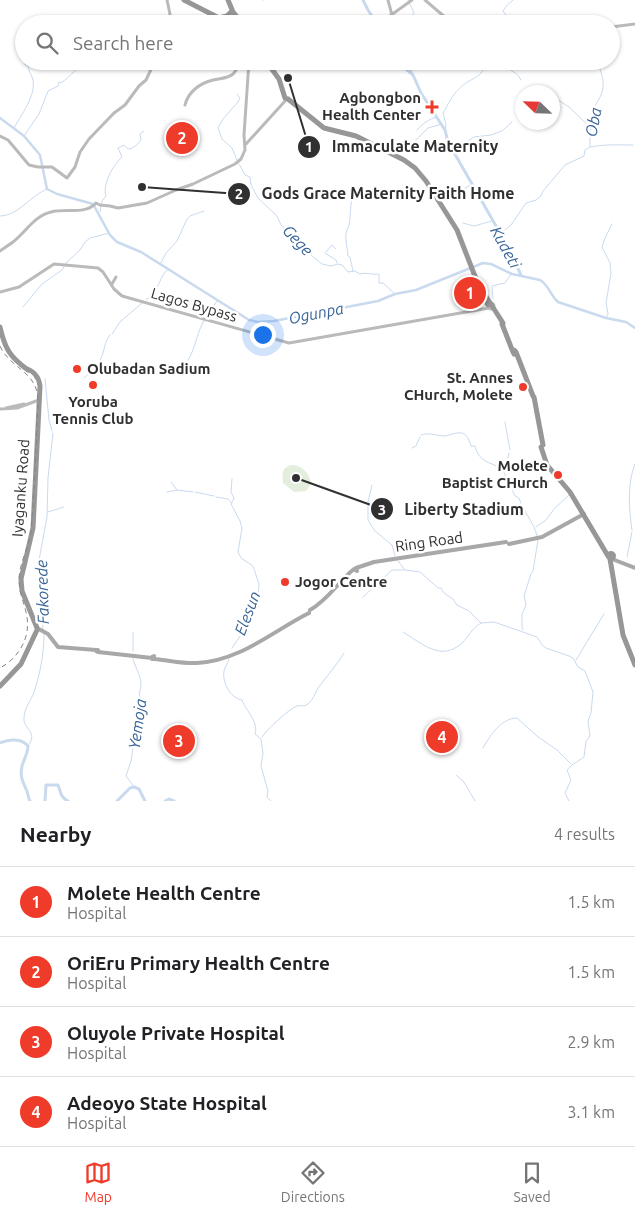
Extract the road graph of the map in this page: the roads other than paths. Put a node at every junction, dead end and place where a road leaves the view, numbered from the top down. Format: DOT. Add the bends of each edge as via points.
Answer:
graph roads {
  1 [pos="168,0"];
  2 [pos="227,0"];
  3 [pos="388,0"];
  4 [pos="425,0"];
  5 [pos="184,1"];
  6 [pos="409,2"];
  7 [pos="232,12"];
  8 [pos="170,15"];
  9 [pos="210,15"];
  10 [pos="228,15"];
  11 [pos="234,15"];
  12 [pos="392,15"];
  13 [pos="442,15"];
  14 [pos="635,24"];
  15 [pos="620,26"];
  16 [pos="150,70"];
  17 [pos="235,70"];
  18 [pos="249,70"];
  19 [pos="273,70"];
  20 [pos="286,99"];
  21 [pos="185,105"];
  22 [pos="0,136"];
  23 [pos="245,144"];
  24 [pos="0,250"];
  25 [pos="471,270"];
  26 [pos="116,277"];
  27 [pos="112,284"];
  28 [pos="20,285"];
  29 [pos="0,291"];
  30 [pos="491,306"];
  31 [pos="0,327"];
  32 [pos="507,333"];
  33 [pos="39,399"];
  34 [pos="0,408"];
  35 [pos="542,446"];
  36 [pos="582,515"];
  37 [pos="612,558"];
  38 [pos="635,567"];
  39 [pos="36,629"];
  40 [pos="635,663"];
  41 [pos="0,686"];
  1 -- 8 [label="main road"];
  2 -- 7 [label="highway"];
  3 -- 12 [label="main road"];
  4 -- 13 [label="main road"];
  5 -- 9 [label="highway"];
  6 -- 12 [label="main road"];
  7 -- 10 [label="highway"];
  7 -- 11 [label="highway"];
  14 -- 15 [label="main road"];
  16 -- 22 [label="main road" via="125,105 89,139 67,178 54,168 29,165 8,140"];
  17 -- 21 [label="main road" via="231,76 192,90"];
  18 -- 23 [label="main road"];
  19 -- 20 [label="highway" via="280,78"];
  20 -- 23 [label="main road"];
  20 -- 25 [label="highway" via="327,130 353,135 406,161 418,172 457,230"];
  23 -- 24 [label="main road" via="244,155 238,162 193,184 147,203 121,208 96,203 88,209 45,214 8,248"];
  25 -- 30 [label="highway" via="474,282"];
  25 -- 32 [label="highway, bridge"];
  26 -- 27 [label="main road"];
  27 -- 28 [label="main road, Lagos Bypass" via="96,265 55,263"];
  27 -- 30 [label="main road, Lagos Bypass" via="126,296 289,342"];
  28 -- 29 [label="main road, Lagos Bypass"];
  28 -- 30 [label="main road, Lagos Bypass" via="53,265 95,267 102,270 122,296 289,343"];
  30 -- 32 [label="highway"];
  31 -- 33 [label="highway, Iyaganku Road" via="7,351 36,377"];
  32 -- 35 [label="highway" via="532,397"];
  33 -- 34 [label="main road" via="14,409"];
  33 -- 39 [label="highway, Iyaganku Road" via="32,528 21,579"];
  35 -- 36 [label="highway" via="550,467 572,493"];
  35 -- 36 [label="highway" via="548,468 569,491"];
  36 -- 37 [label="highway"];
  36 -- 39 [label="main road, Ring Road" via="542,537 379,562 356,569 328,599 250,647 221,658 195,663 59,649 46,634"];
  37 -- 38 [label="main road"];
  37 -- 40 [label="highway" via="625,638"];
  39 -- 41 [label="highway" via="23,661"];
}
